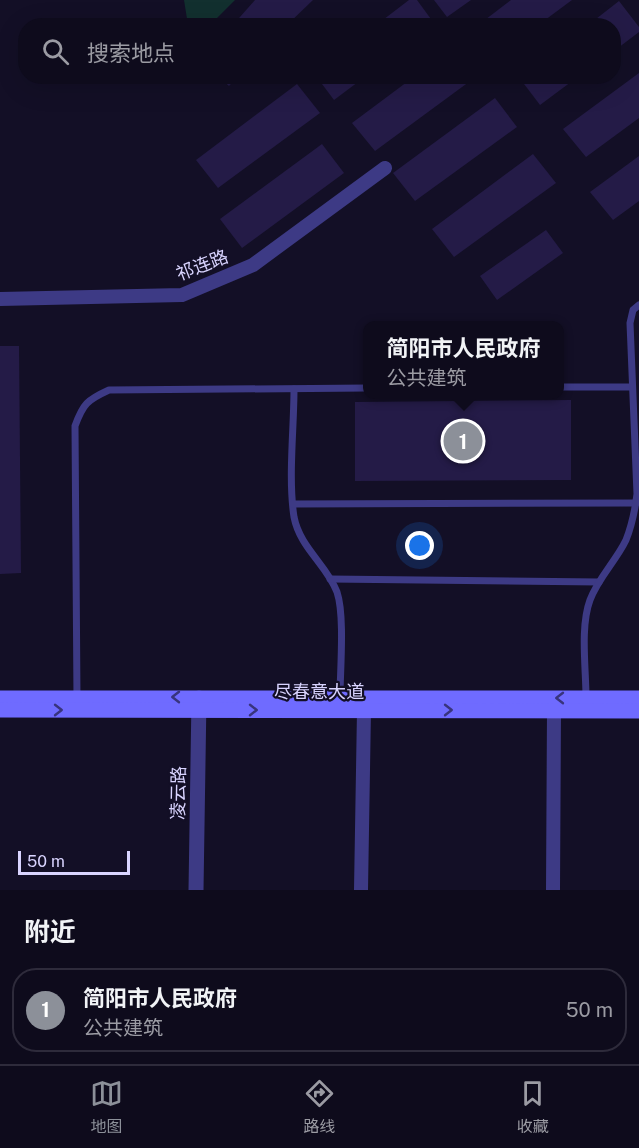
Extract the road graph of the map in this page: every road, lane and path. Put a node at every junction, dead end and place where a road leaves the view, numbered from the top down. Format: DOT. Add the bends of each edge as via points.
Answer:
graph roads {
  1 [pos="385,168"];
  2 [pos="0,299"];
  3 [pos="639,305"];
  4 [pos="564,387"];
  5 [pos="632,387"];
  6 [pos="363,388"];
  7 [pos="294,389"];
  8 [pos="636,503"];
  9 [pos="293,504"];
  10 [pos="330,579"];
  11 [pos="599,582"];
  12 [pos="0,698"];
  13 [pos="77,698"];
  14 [pos="340,698"];
  15 [pos="586,698"];
  16 [pos="639,698"];
  17 [pos="199,704"];
  18 [pos="0,710"];
  19 [pos="364,710"];
  20 [pos="554,710"];
  21 [pos="639,711"];
  22 [pos="196,890"];
  23 [pos="361,890"];
  24 [pos="553,890"];
  1 -- 2 [label="street, 祁连路" via="253,265 182,295"];
  3 -- 5 [label="lane" via="633,310 630,323"];
  4 -- 5 [label="lane"];
  5 -- 8 [label="lane"];
  6 -- 7 [label="lane"];
  7 -- 9 [label="lane"];
  7 -- 13 [label="lane" via="109,390 82,407 75,426"];
  8 -- 9 [label="lane"];
  8 -- 11 [label="lane" via="625,541"];
  9 -- 10 [label="lane" via="302,541"];
  10 -- 11 [label="lane"];
  10 -- 14 [label="lane" via="340,609"];
  11 -- 15 [label="lane" via="585,618"];
  12 -- 13 [label="main road, 尽春意大道"];
  17 -- 13 [label="main road, 尽春意大道, one-way"];
  15 -- 14 [label="main road, 尽春意大道, one-way"];
  14 -- 17 [label="main road, 尽春意大道"];
  15 -- 16 [label="main road, 尽春意大道"];
  18 -- 17 [label="main road, 尽春意大道, one-way"];
  17 -- 19 [label="main road, 尽春意大道, one-way"];
  17 -- 22 [label="street, 凌云路"];
  19 -- 20 [label="main road, 尽春意大道, one-way"];
  19 -- 23 [label="street"];
  20 -- 21 [label="main road, 尽春意大道"];
  20 -- 24 [label="street"];
}
